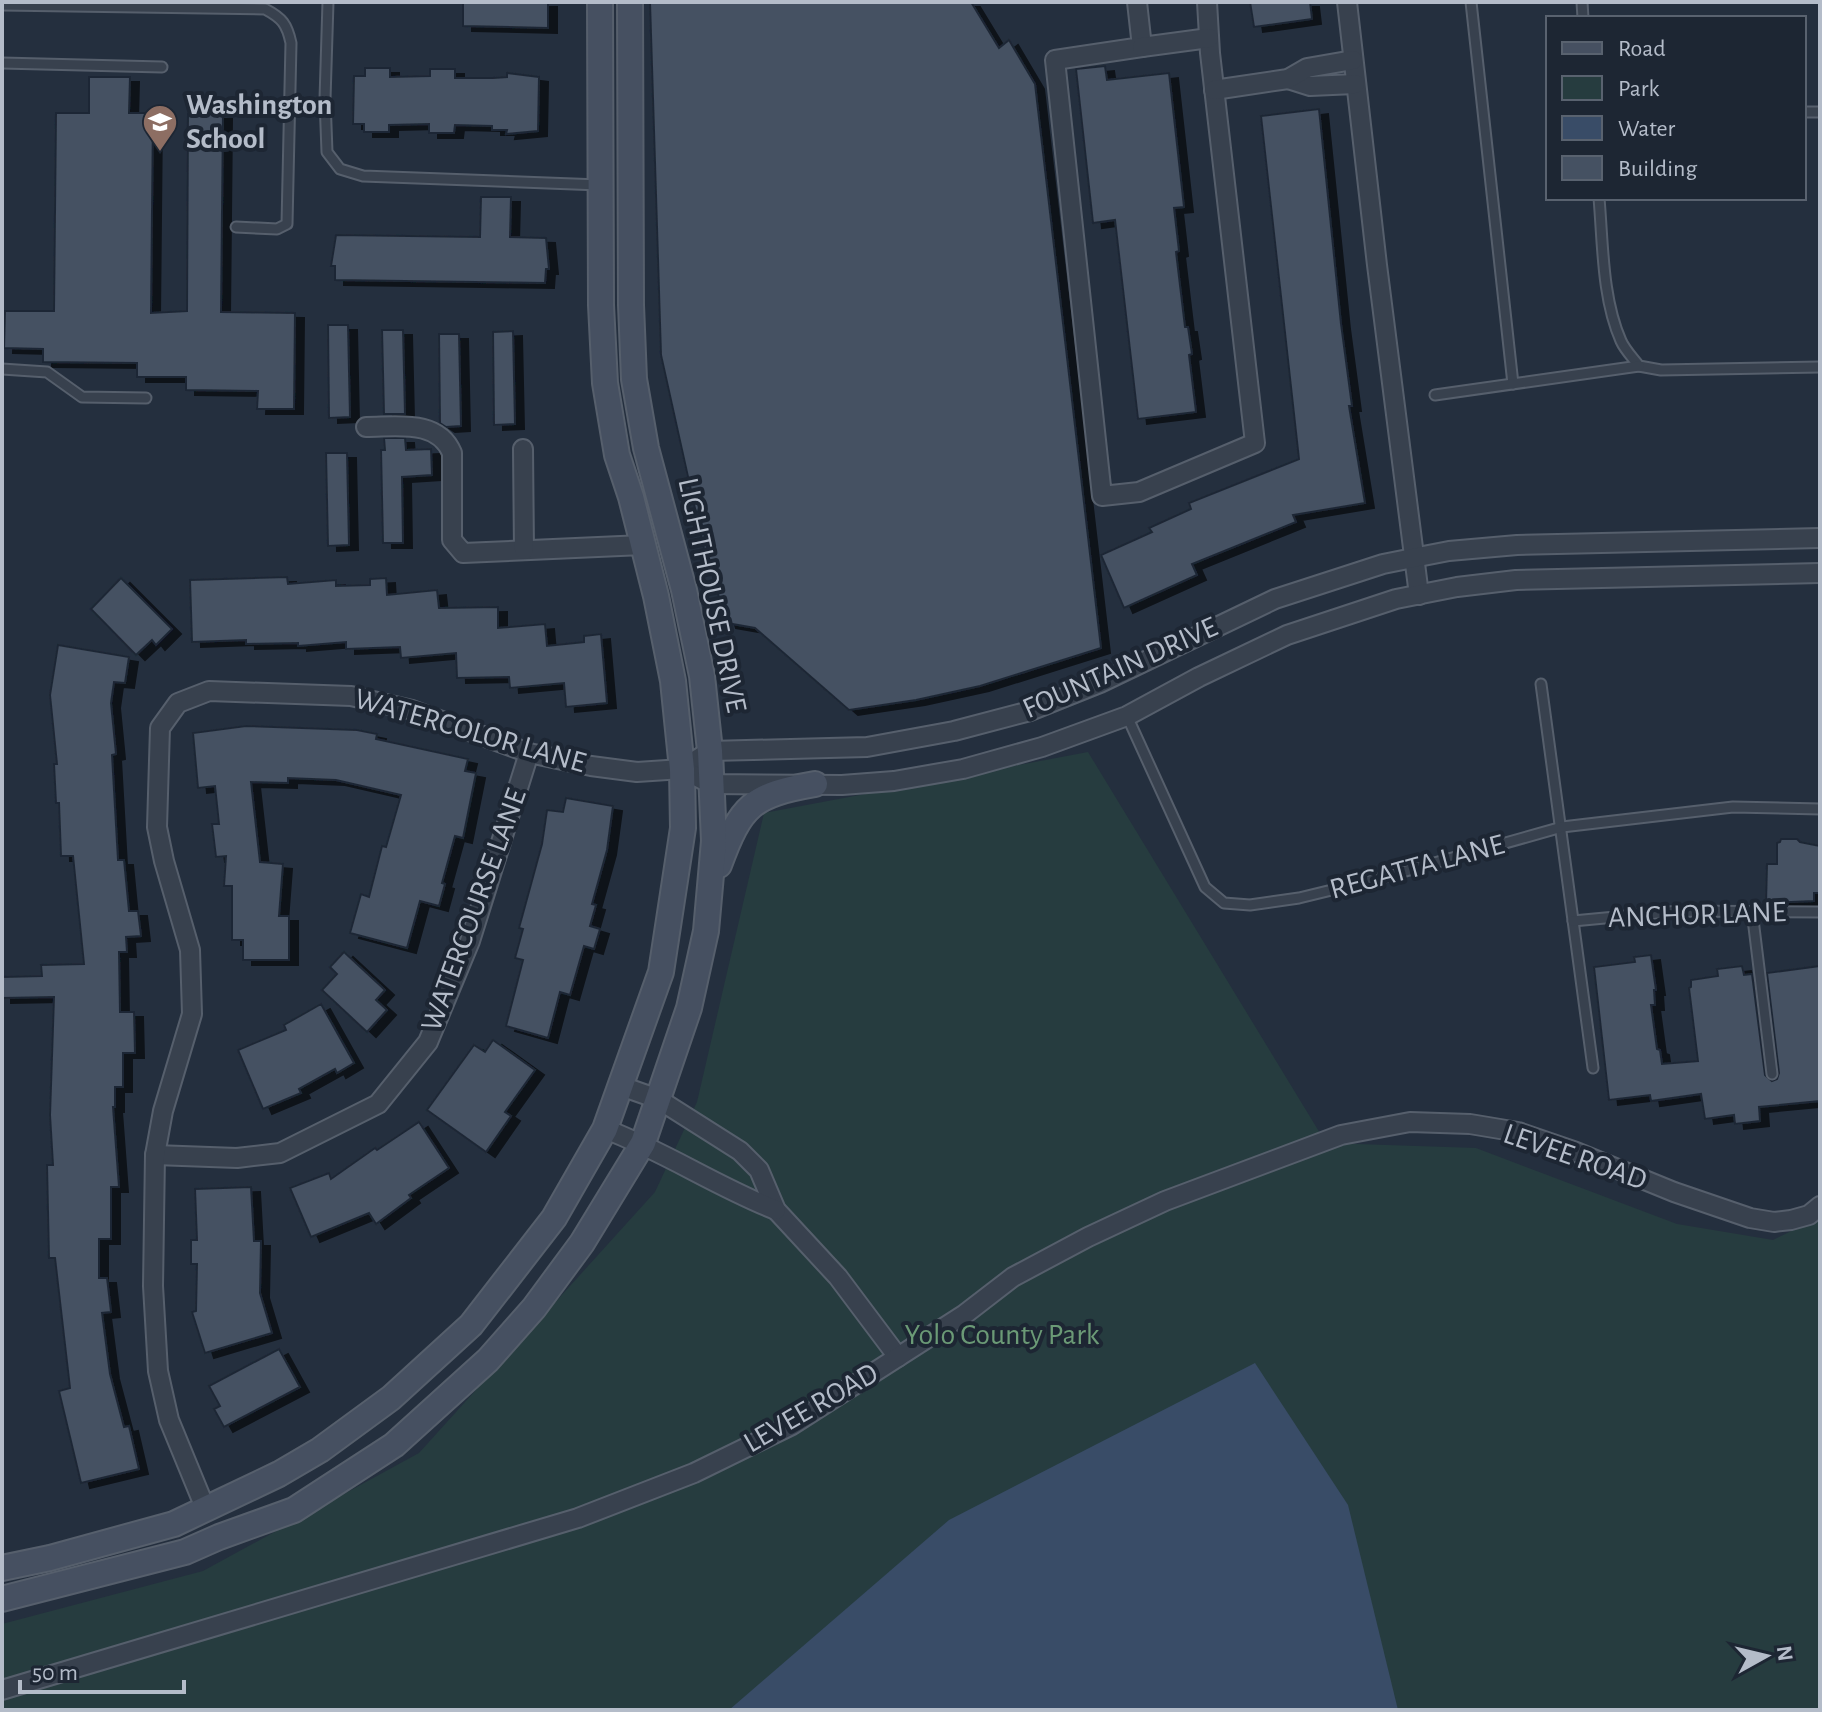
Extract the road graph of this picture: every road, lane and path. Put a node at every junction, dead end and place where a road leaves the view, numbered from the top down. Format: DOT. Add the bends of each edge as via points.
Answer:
graph roads {
  1 [pos="328,2"];
  2 [pos="600,2"];
  3 [pos="630,2"];
  4 [pos="1137,2"];
  5 [pos="1207,2"];
  6 [pos="1347,2"];
  7 [pos="1471,2"];
  8 [pos="2,5"];
  9 [pos="1209,38"];
  10 [pos="1142,47"];
  11 [pos="1353,60"];
  12 [pos="2,63"];
  13 [pos="162,67"];
  14 [pos="1288,79"];
  15 [pos="1355,84"];
  16 [pos="1214,90"];
  17 [pos="600,185"];
  18 [pos="1599,200"];
  19 [pos="236,227"];
  20 [pos="1639,366"];
  21 [pos="1820,367"];
  22 [pos="2,369"];
  23 [pos="1513,384"];
  24 [pos="1435,395"];
  25 [pos="146,398"];
  26 [pos="366,427"];
  27 [pos="523,449"];
  28 [pos="1820,538"];
  29 [pos="643,545"];
  30 [pos="524,550"];
  31 [pos="1413,558"];
  32 [pos="1820,573"];
  33 [pos="1419,595"];
  34 [pos="1541,684"];
  35 [pos="1127,716"];
  36 [pos="710,751"];
  37 [pos="529,753"];
  38 [pos="682,769"];
  39 [pos="711,784"];
  40 [pos="815,784"];
  41 [pos="1820,809"];
  42 [pos="1562,827"];
  43 [pos="710,889"];
  44 [pos="1752,911"];
  45 [pos="1820,912"];
  46 [pos="1573,921"];
  47 [pos="1593,1068"];
  48 [pos="1772,1074"];
  49 [pos="621,1086"];
  50 [pos="658,1099"];
  51 [pos="605,1129"];
  52 [pos="643,1143"];
  53 [pos="155,1155"];
  54 [pos="1820,1206"];
  55 [pos="776,1210"];
  56 [pos="898,1357"];
  57 [pos="206,1510"];
  58 [pos="2,1568"];
  59 [pos="2,1599"];
  60 [pos="2,1690"];
  1 -- 17 [label="lane" via="327,152 340,169 363,176"];
  2 -- 17 [label="street, LIGHTHOUSE DRIVE"];
  3 -- 36 [label="street, LIGHTHOUSE DRIVE" via="634,379 702,676"];
  4 -- 10 [label="street"];
  5 -- 9 [label="street"];
  6 -- 11 [label="street"];
  7 -- 23 [label="lane"];
  8 -- 19 [label="lane" via="265,9 278,16 287,25 291,43 287,224 277,229"];
  9 -- 10 [label="street"];
  9 -- 16 [label="street"];
  10 -- 16 [label="street" via="1055,60 1102,496 1139,492 1255,443"];
  11 -- 14 [label="street" via="1307,68"];
  11 -- 15 [label="street"];
  12 -- 13 [label="lane"];
  14 -- 15 [label="street" via="1310,86"];
  14 -- 16 [label="street"];
  15 -- 31 [label="street"];
  17 -- 29 [label="street, LIGHTHOUSE DRIVE" via="605,383 617,455"];
  18 -- 20 [label="lane" via="1613,317 1622,343"];
  20 -- 21 [label="lane"];
  20 -- 23 [label="lane"];
  22 -- 25 [label="lane" via="47,372 82,397"];
  23 -- 24 [label="lane"];
  26 -- 30 [label="street" via="426,428 447,440 452,453 452,540 463,553"];
  27 -- 30 [label="street"];
  28 -- 31 [label="street, FOUNTAIN DRIVE" via="1517,545"];
  29 -- 30 [label="street"];
  29 -- 38 [label="street, LIGHTHOUSE DRIVE" via="673,681"];
  31 -- 33 [label="street"];
  31 -- 36 [label="street, FOUNTAIN DRIVE" via="1275,599 1030,711 867,747"];
  32 -- 33 [label="street, FOUNTAIN DRIVE" via="1516,580"];
  33 -- 35 [label="street, FOUNTAIN DRIVE" via="1287,635"];
  34 -- 42 [label="lane, ANCHOR LANE"];
  35 -- 40 [label="street, FOUNTAIN DRIVE" via="963,769 894,781"];
  35 -- 42 [label="lane, REGATTA LANE" via="1205,887 1224,903 1299,898"];
  36 -- 38 [label="street"];
  36 -- 39 [label="street, LIGHTHOUSE DRIVE"];
  37 -- 38 [label="street, WATERCOLOR LANE" via="637,772"];
  37 -- 53 [label="street, WATERCOURSE LANE" via="470,941 428,1042 378,1104 280,1153 237,1158"];
  37 -- 53 [label="street, WATERCOLOR LANE" via="412,710 351,696 209,691 178,703 160,728 157,827 190,950 192,1014"];
  38 -- 39 [label="street, FOUNTAIN DRIVE"];
  38 -- 49 [label="street, LIGHTHOUSE DRIVE" via="683,828 661,972"];
  39 -- 40 [label="street, FOUNTAIN DRIVE"];
  39 -- 43 [label="street, LIGHTHOUSE DRIVE"];
  40 -- 43 [label="street" via="776,791 750,807 732,829"];
  41 -- 42 [label="lane, REGATTA LANE" via="1733,807"];
  42 -- 46 [label="lane, ANCHOR LANE"];
  43 -- 50 [label="street, LIGHTHOUSE DRIVE" via="689,1008"];
  44 -- 45 [label="lane, ANCHOR LANE"];
  44 -- 46 [label="lane, ANCHOR LANE" via="1679,911"];
  44 -- 48 [label="lane"];
  46 -- 47 [label="lane, ANCHOR LANE"];
  49 -- 50 [label="street"];
  49 -- 51 [label="street, LIGHTHOUSE DRIVE"];
  50 -- 52 [label="street, LIGHTHOUSE DRIVE"];
  50 -- 55 [label="street" via="740,1151 759,1170"];
  51 -- 52 [label="street"];
  51 -- 57 [label="street, LIGHTHOUSE DRIVE" via="554,1218 471,1325 391,1398 320,1450"];
  52 -- 55 [label="street"];
  52 -- 59 [label="street, LIGHTHOUSE DRIVE" via="582,1243 534,1308 488,1360 394,1445 294,1510 185,1552"];
  53 -- 57 [label="street, WATERCOLOR LANE" via="158,1371 169,1420"];
  54 -- 56 [label="street, LEVEE ROAD" via="1791,1220 1750,1218 1518,1132 1410,1122 1341,1135 1165,1201 1013,1277"];
  55 -- 56 [label="street" via="838,1277"];
  56 -- 60 [label="street, LEVEE ROAD" via="792,1425 694,1473 578,1518"];
  57 -- 58 [label="street, LIGHTHOUSE DRIVE" via="137,1536"];
}
